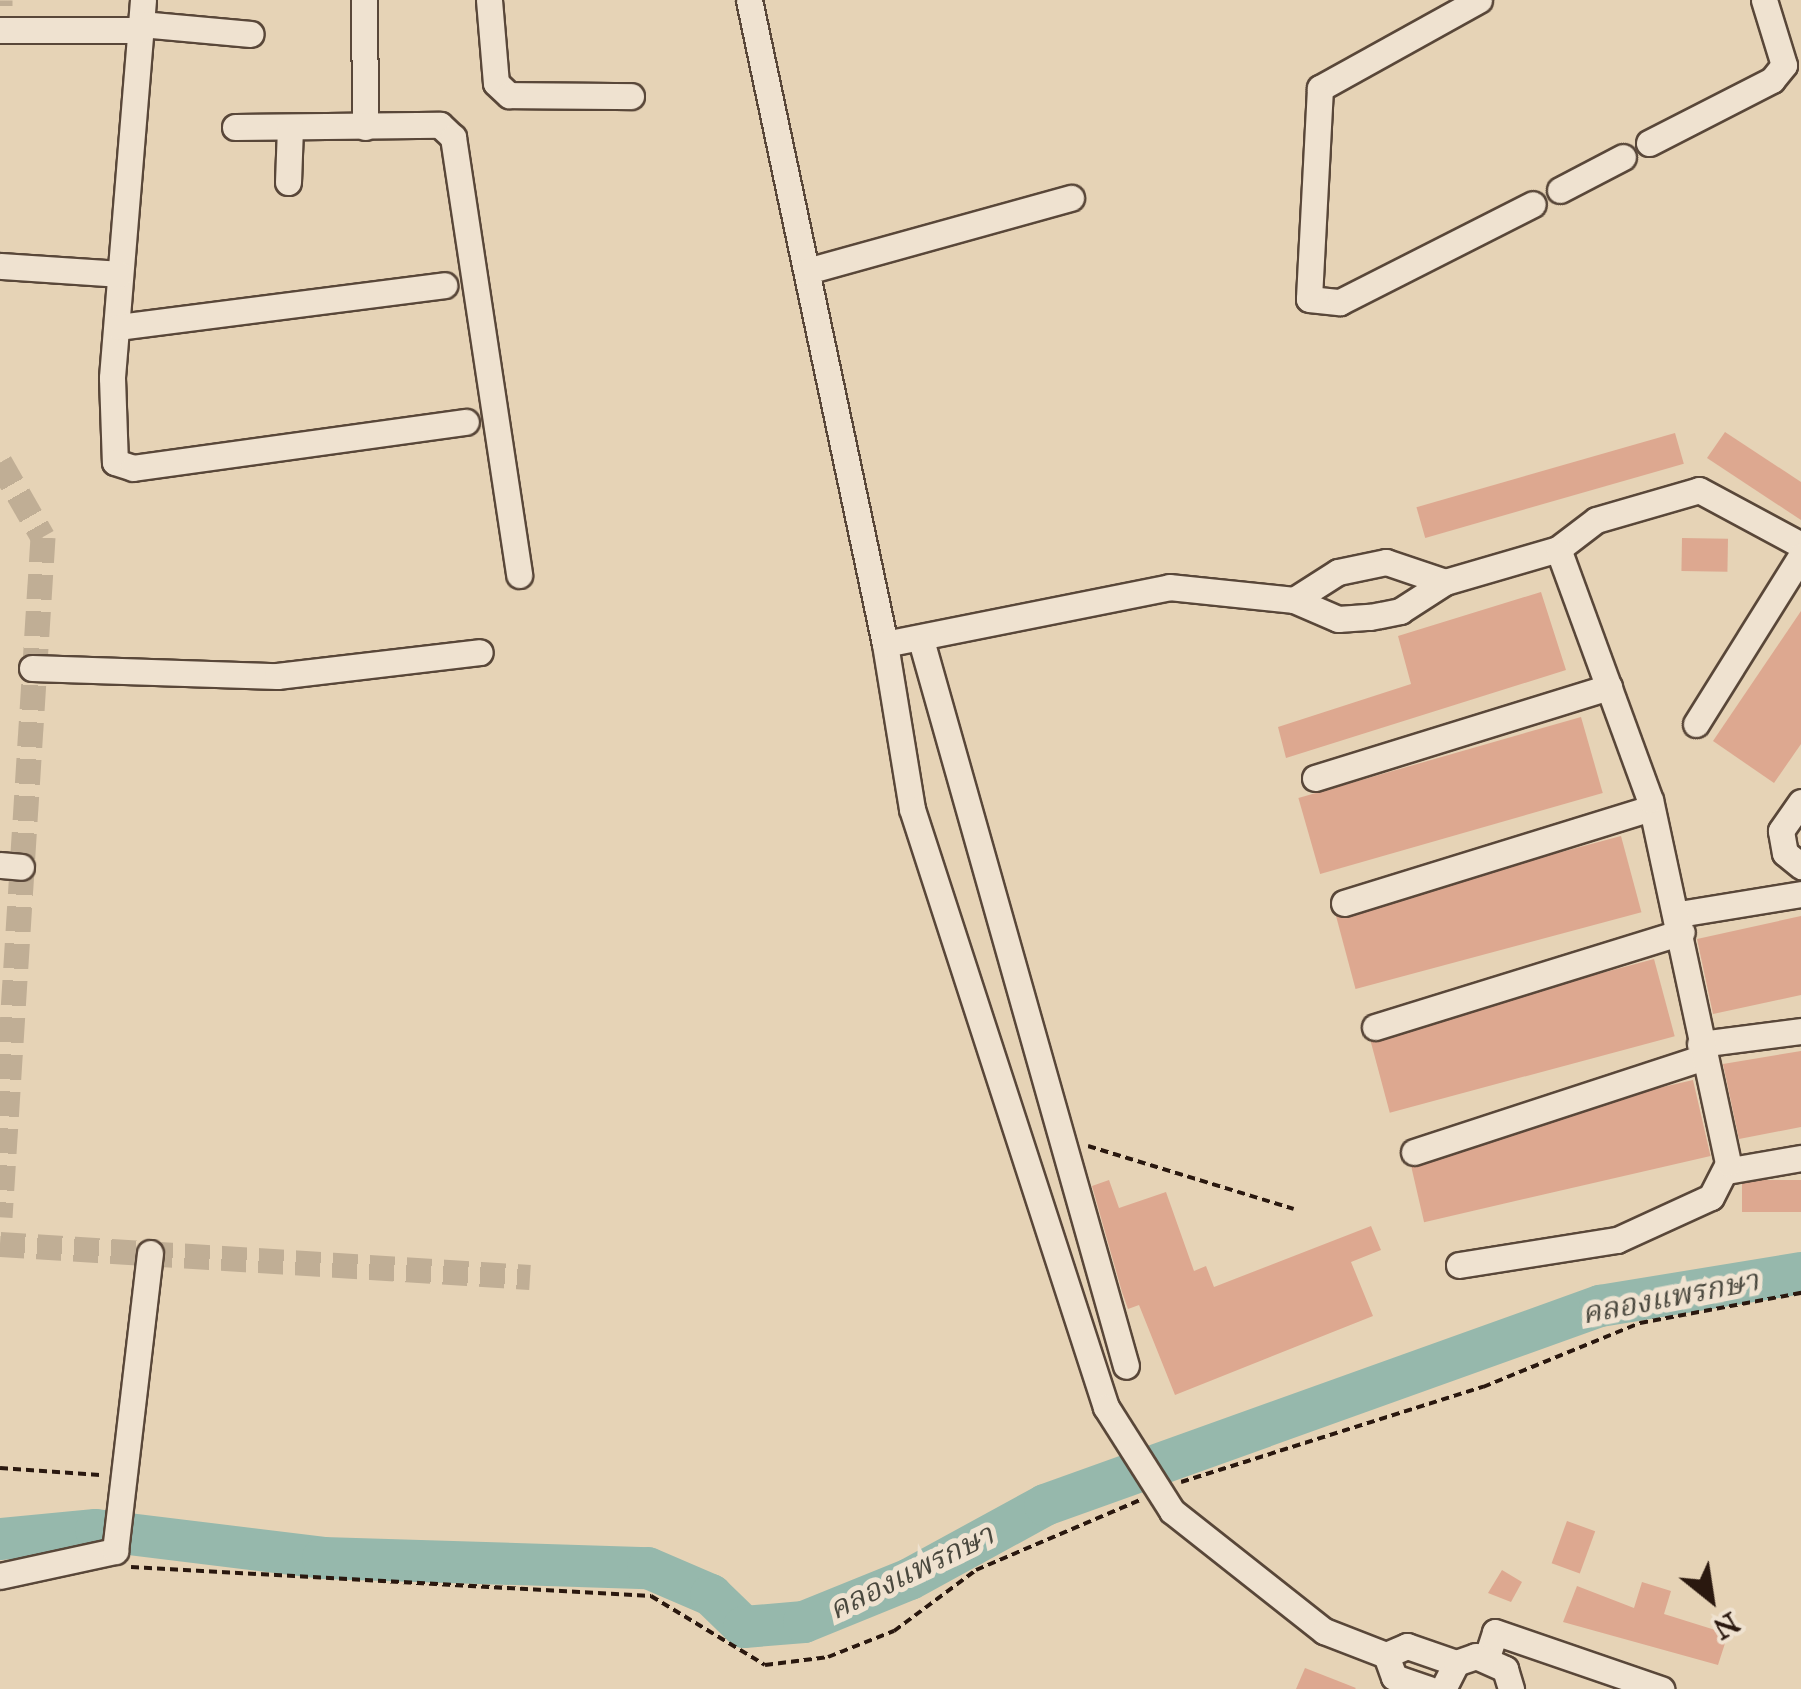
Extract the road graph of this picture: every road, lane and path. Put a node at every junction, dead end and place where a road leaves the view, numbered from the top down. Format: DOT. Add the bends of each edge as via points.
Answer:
graph roads {
  1 [pos="364,0"];
  2 [pos="488,0"];
  3 [pos="750,0"];
  4 [pos="1479,0"];
  5 [pos="1764,0"];
  6 [pos="142,18"];
  7 [pos="0,30"];
  8 [pos="251,34"];
  9 [pos="631,96"];
  10 [pos="234,127"];
  11 [pos="290,127"];
  12 [pos="364,127"];
  13 [pos="1649,143"];
  14 [pos="1623,157"];
  15 [pos="288,182"];
  16 [pos="1560,190"];
  17 [pos="1071,198"];
  18 [pos="1533,204"];
  19 [pos="0,266"];
  20 [pos="807,271"];
  21 [pos="120,274"];
  22 [pos="444,284"];
  23 [pos="118,327"];
  24 [pos="466,422"];
  25 [pos="1801,545"];
  26 [pos="1558,549"];
  27 [pos="1801,556"];
  28 [pos="518,575"];
  29 [pos="1445,582"];
  30 [pos="1294,600"];
  31 [pos="921,640"];
  32 [pos="885,644"];
  33 [pos="480,652"];
  34 [pos="32,668"];
  35 [pos="1609,688"];
  36 [pos="1696,724"];
  37 [pos="1315,778"];
  38 [pos="1801,802"];
  39 [pos="1651,808"];
  40 [pos="1801,866"];
  41 [pos="1801,894"];
  42 [pos="1344,904"];
  43 [pos="1680,923"];
  44 [pos="1375,1027"];
  45 [pos="1801,1031"];
  46 [pos="1701,1051"];
  47 [pos="1063,1141"];
  48 [pos="1414,1152"];
  49 [pos="1801,1158"];
  50 [pos="1726,1171"];
  51 [pos="1294,1208"];
  52 [pos="150,1253"];
  53 [pos="1459,1265"];
  54 [pos="1801,1292"];
  55 [pos="1126,1366"];
  56 [pos="0,1468"];
  57 [pos="116,1478"];
  58 [pos="1165,1498"];
  59 [pos="118,1552"];
  60 [pos="0,1576"];
  61 [pos="1386,1655"];
  62 [pos="1487,1657"];
  63 [pos="1456,1664"];
  64 [pos="1430,1689"];
  65 [pos="1444,1689"];
  66 [pos="1512,1689"];
  67 [pos="1661,1689"];
  1 -- 12 [label="street"];
  2 -- 9 [label="street" via="496,83 509,95"];
  3 -- 20 [label="street"];
  4 -- 18 [label="street" via="1320,88 1310,299 1340,302"];
  5 -- 13 [label="street" via="1784,65 1772,80"];
  6 -- 7 [label="street"];
  6 -- 8 [label="street"];
  6 -- 21 [label="street"];
  10 -- 11 [label="street"];
  11 -- 12 [label="street"];
  11 -- 15 [label="street"];
  12 -- 28 [label="street" via="440,125 456,143"];
  14 -- 16 [label="street"];
  17 -- 20 [label="street"];
  19 -- 21 [label="street"];
  20 -- 32 [label="street"];
  21 -- 23 [label="street"];
  22 -- 23 [label="street"];
  23 -- 24 [label="street" via="110,454 121,466"];
  25 -- 26 [label="street" via="1699,490 1596,520"];
  26 -- 29 [label="street"];
  26 -- 35 [label="street"];
  27 -- 36 [label="street"];
  29 -- 30 [label="street" via="1386,562 1338,572"];
  29 -- 30 [label="street" via="1400,611 1370,617 1328,617"];
  30 -- 31 [label="street" via="1169,587"];
  31 -- 32 [label="street"];
  31 -- 47 [label="street"];
  32 -- 58 [label="street" via="912,809 1106,1407"];
  33 -- 34 [label="street" via="277,676"];
  35 -- 37 [label="street"];
  35 -- 39 [label="street"];
  38 -- 40 [label="street" via="1781,830 1784,853"];
  39 -- 42 [label="street"];
  39 -- 43 [label="street"];
  41 -- 43 [label="street"];
  43 -- 44 [label="street"];
  43 -- 46 [label="street"];
  45 -- 46 [label="street"];
  46 -- 48 [label="street"];
  46 -- 50 [label="street"];
  47 -- 51 [label="path" via="1137,1156"];
  47 -- 55 [label="street"];
  49 -- 50 [label="street"];
  50 -- 53 [label="street" via="1711,1197 1617,1240"];
  52 -- 57 [label="street"];
  54 -- 58 [label="path" via="1640,1323 1483,1387"];
  56 -- 57 [label="path"];
  57 -- 59 [label="street"];
  58 -- 59 [label="path" via="1023,1546 894,1632 828,1656 765,1665 651,1596 139,1573"];
  58 -- 61 [label="street" via="1324,1631"];
  59 -- 60 [label="street"];
  61 -- 63 [label="street" via="1407,1646"];
  61 -- 64 [label="street" via="1394,1677"];
  62 -- 63 [label="street"];
  62 -- 66 [label="street" via="1505,1669"];
  62 -- 67 [label="street" via="1495,1632"];
  63 -- 65 [label="street"];
}
